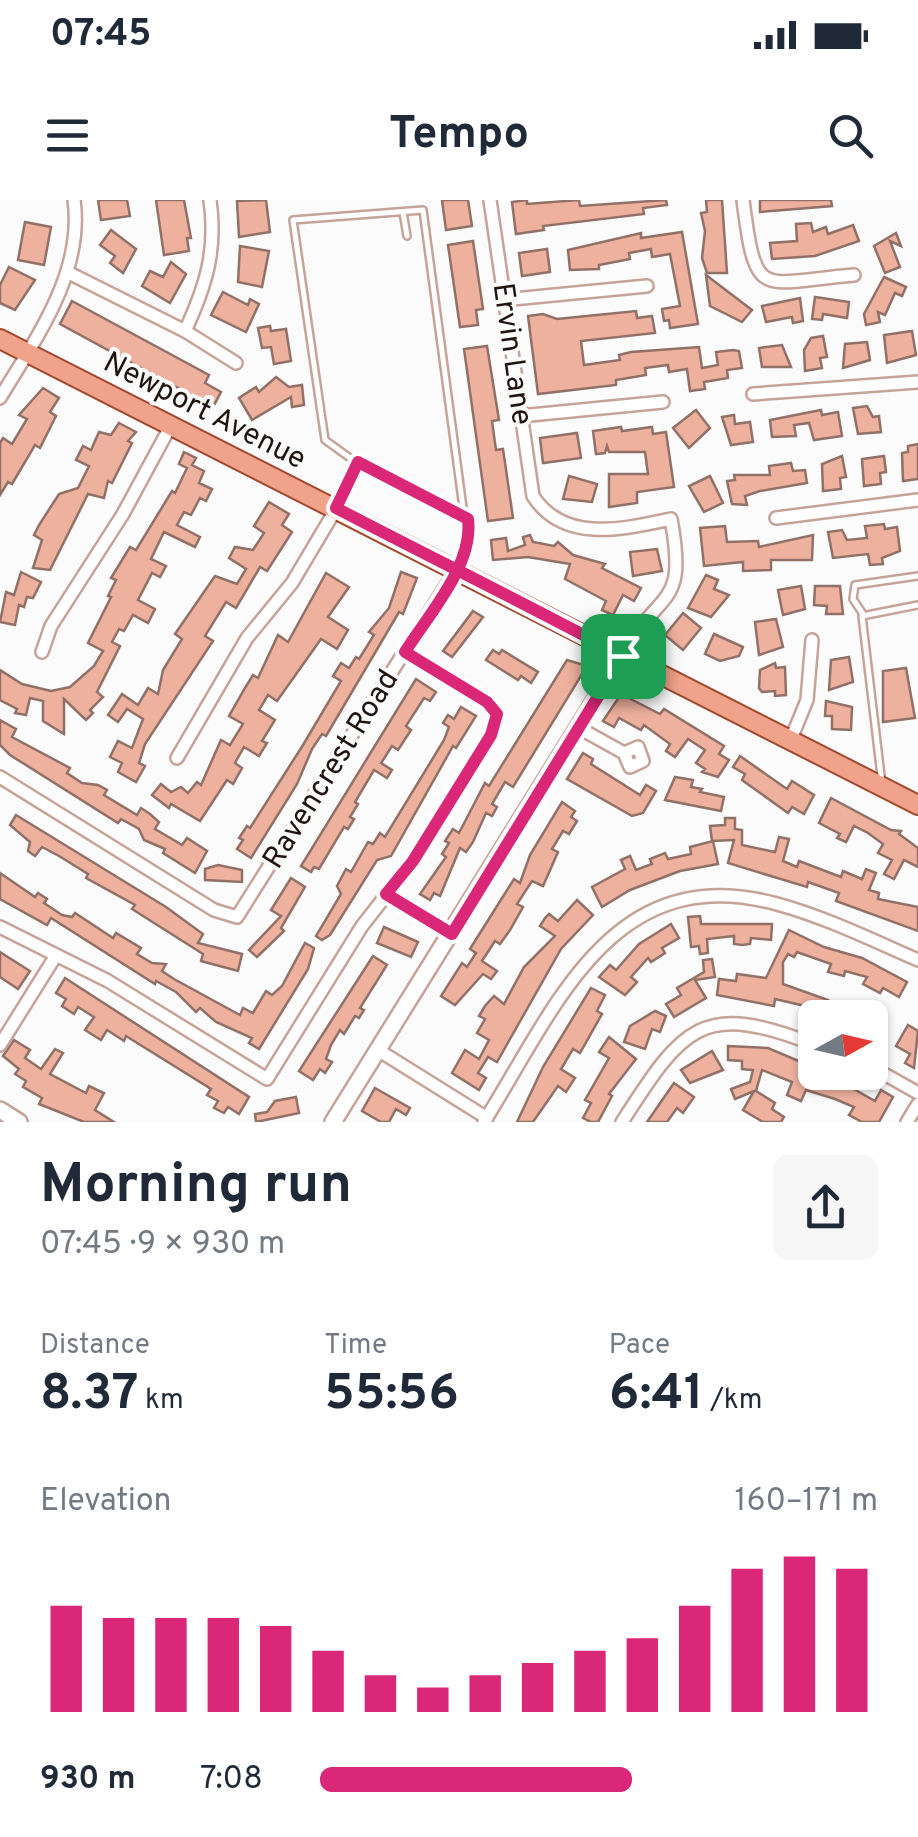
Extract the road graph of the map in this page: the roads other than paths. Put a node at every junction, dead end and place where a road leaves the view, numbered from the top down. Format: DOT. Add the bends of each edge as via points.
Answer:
graph roads {
  1 [pos="74,200"];
  2 [pos="210,200"];
  3 [pos="490,200"];
  4 [pos="743,200"];
  5 [pos="403,212"];
  6 [pos="406,236"];
  7 [pos="68,272"];
  8 [pos="854,275"];
  9 [pos="647,286"];
  10 [pos="504,300"];
  11 [pos="185,331"];
  12 [pos="0,338"];
  13 [pos="28,352"];
  14 [pos="236,363"];
  15 [pos="918,382"];
  16 [pos="752,394"];
  17 [pos="0,398"];
  18 [pos="663,402"];
  19 [pos="520,416"];
  20 [pos="170,427"];
  21 [pos="358,462"];
  22 [pos="918,500"];
  23 [pos="336,508"];
  24 [pos="464,515"];
  25 [pos="776,518"];
  26 [pos="456,570"];
  27 [pos="918,576"];
  28 [pos="918,605"];
  29 [pos="864,615"];
  30 [pos="812,640"];
  31 [pos="42,652"];
  32 [pos="405,652"];
  33 [pos="623,656"];
  34 [pos="578,728"];
  35 [pos="790,739"];
  36 [pos="624,753"];
  37 [pos="177,758"];
  38 [pos="0,777"];
  39 [pos="882,787"];
  40 [pos="918,805"];
  41 [pos="386,894"];
  42 [pos="0,927"];
  43 [pos="452,934"];
  44 [pos="55,957"];
  45 [pos="918,960"];
  46 [pos="798,1039"];
  47 [pos="0,1045"];
  48 [pos="378,1050"];
  49 [pos="888,1076"];
  50 [pos="918,1093"];
  51 [pos="918,1104"];
  52 [pos="0,1110"];
  53 [pos="486,1120"];
  54 [pos="18,1122"];
  55 [pos="334,1122"];
  56 [pos="622,1122"];
  57 [pos="906,1122"];
  1 -- 7 [label="street" via="77,233"];
  2 -- 11 [label="street" via="213,254"];
  3 -- 10 [label="street, Ervin Lane"];
  4 -- 8 [label="street" via="758,275 772,282"];
  5 -- 6 [label="lane"];
  5 -- 21 [label="lane" via="293,220 325,440"];
  5 -- 24 [label="lane" via="423,210"];
  7 -- 11 [label="street"];
  7 -- 13 [label="street"];
  9 -- 10 [label="street"];
  10 -- 19 [label="street, Ervin Lane"];
  11 -- 14 [label="street"];
  12 -- 13 [label="main road, Newport Avenue"];
  13 -- 17 [label="street"];
  13 -- 20 [label="main road, Newport Avenue"];
  15 -- 16 [label="street"];
  18 -- 19 [label="street"];
  19 -- 33 [label="street, Ervin Lane" via="539,506 594,531 670,520 677,553 673,592"];
  20 -- 23 [label="main road, Newport Avenue"];
  20 -- 31 [label="street" via="124,514 51,626"];
  21 -- 23 [label="lane"];
  21 -- 24 [label="lane"];
  22 -- 25 [label="street"];
  23 -- 26 [label="main road, Newport Avenue"];
  23 -- 37 [label="street" via="292,583 247,638"];
  24 -- 26 [label="lane" via="468,544"];
  26 -- 32 [label="street, Ravencrest Road"];
  26 -- 33 [label="main road, Newport Avenue"];
  27 -- 29 [label="lane" via="855,585 855,605"];
  28 -- 29 [label="lane"];
  29 -- 39 [label="lane"];
  30 -- 35 [label="street" via="807,700"];
  32 -- 38 [label="street, Ravencrest Road" via="237,917 214,910"];
  32 -- 41 [label="street" via="497,714 491,735"];
  33 -- 34 [label="main road"];
  33 -- 35 [label="main road, Newport Avenue"];
  34 -- 36 [label="street"];
  34 -- 43 [label="main road"];
  35 -- 39 [label="main road, Newport Avenue"];
  39 -- 40 [label="main road, Newport Avenue"];
  41 -- 43 [label="street"];
  41 -- 44 [label="street" via="267,1079 108,981"];
  42 -- 44 [label="street"];
  43 -- 48 [label="main road"];
  44 -- 47 [label="street"];
  45 -- 53 [label="street" via="780,904 691,896 664,903 619,927 586,961"];
  46 -- 56 [label="street" via="753,1023 715,1024 692,1034 660,1062"];
  48 -- 53 [label="street"];
  48 -- 55 [label="main road"];
  49 -- 50 [label="street"];
  51 -- 57 [label="street"];
  52 -- 54 [label="main road"];
}
